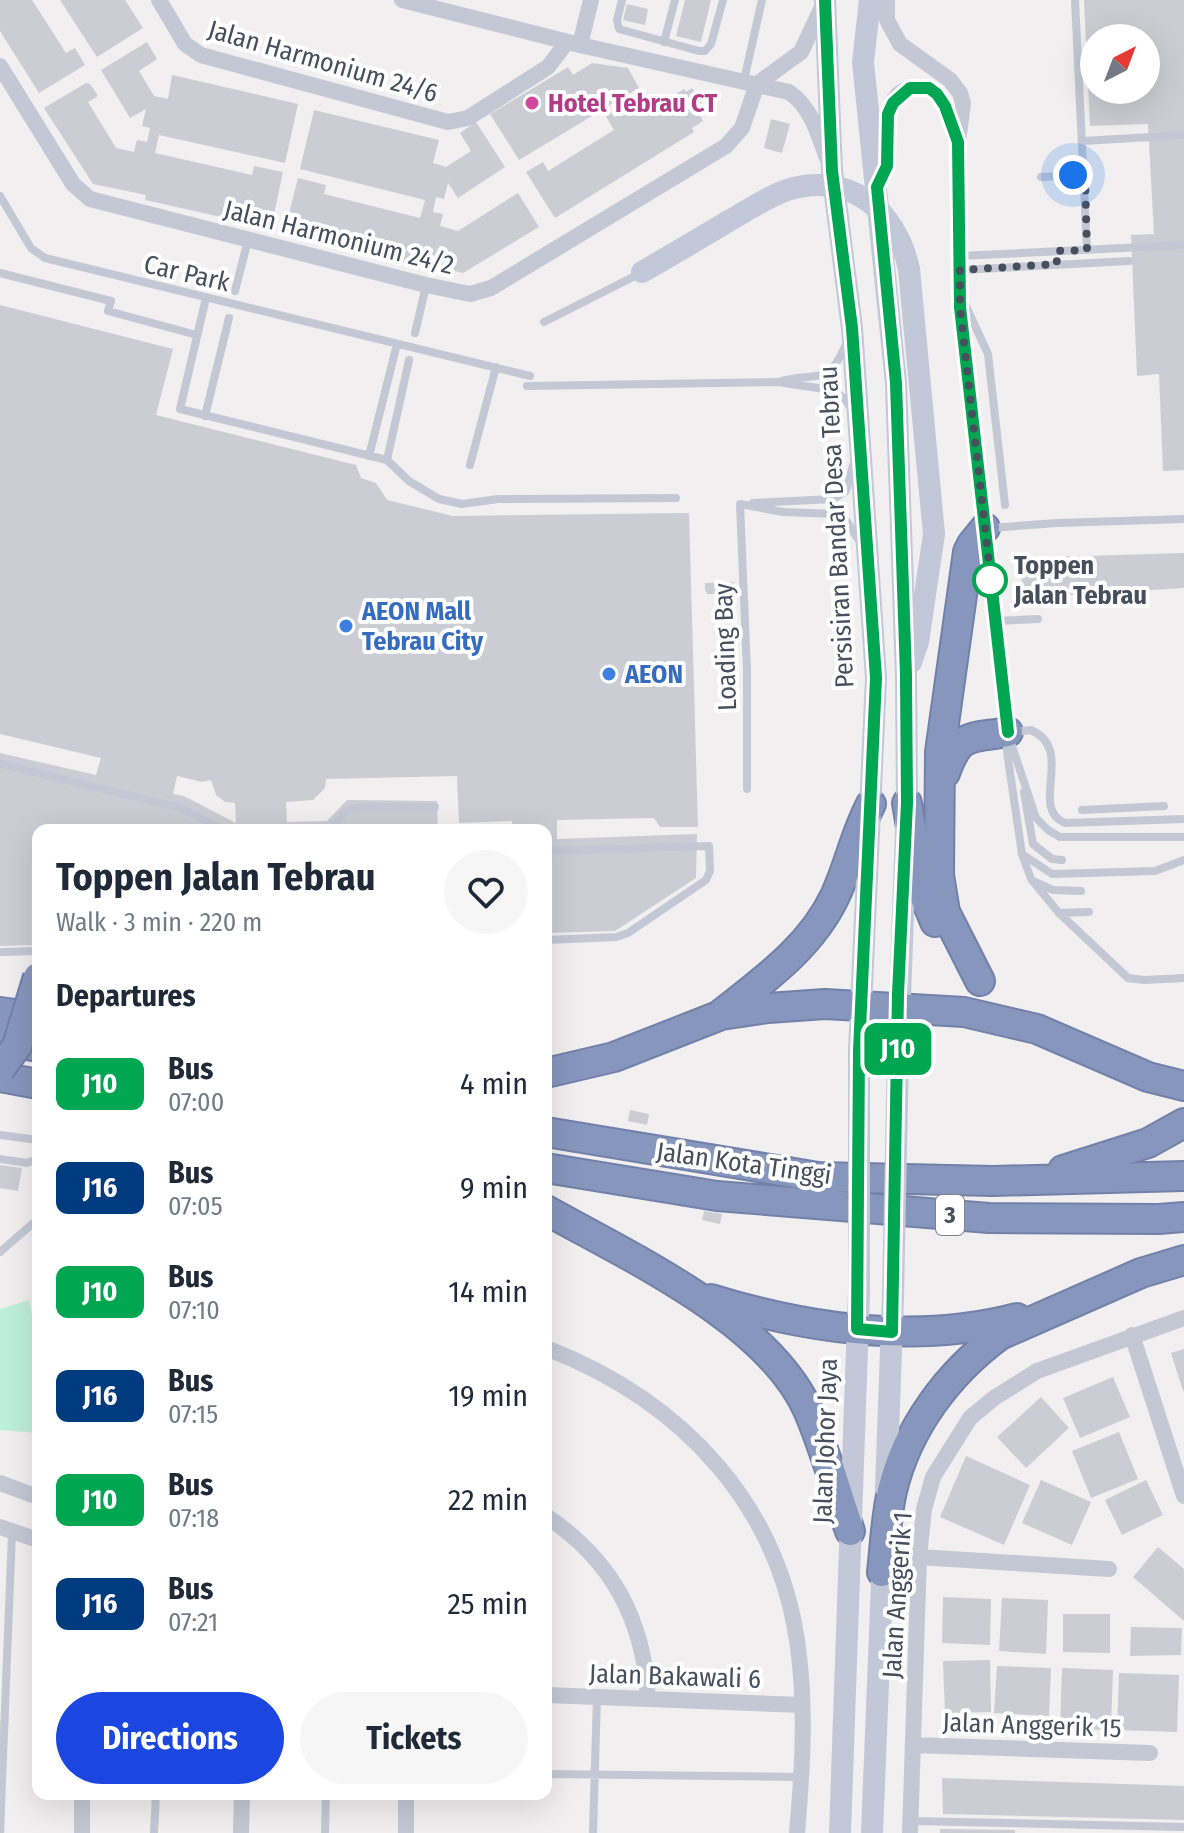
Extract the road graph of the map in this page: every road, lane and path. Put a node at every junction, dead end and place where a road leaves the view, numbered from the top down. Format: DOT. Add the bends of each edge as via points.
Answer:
graph roads {
  1 [pos="159,0"];
  2 [pos="402,0"];
  3 [pos="591,0"];
  4 [pos="622,0"];
  5 [pos="674,0"];
  6 [pos="723,0"];
  7 [pos="762,0"];
  8 [pos="825,0"];
  9 [pos="870,0"];
  10 [pos="887,0"];
  11 [pos="1075,0"];
  12 [pos="664,42"];
  13 [pos="574,44"];
  14 [pos="0,66"];
  15 [pos="750,82"];
  16 [pos="1184,135"];
  17 [pos="1083,141"];
  18 [pos="958,142"];
  19 [pos="832,171"];
  20 [pos="1085,175"];
  21 [pos="1041,177"];
  22 [pos="877,187"];
  23 [pos="0,196"];
  24 [pos="248,240"];
  25 [pos="1184,245"];
  26 [pos="1087,250"];
  27 [pos="1056,251"];
  28 [pos="1129,261"];
  29 [pos="960,263"];
  30 [pos="1057,264"];
  31 [pos="642,272"];
  32 [pos="0,273"];
  33 [pos="426,285"];
  34 [pos="235,291"];
  35 [pos="960,294"];
  36 [pos="206,298"];
  37 [pos="229,318"];
  38 [pos="544,322"];
  39 [pos="852,328"];
  40 [pos="415,333"];
  41 [pos="197,335"];
  42 [pos="397,344"];
  43 [pos="409,360"];
  44 [pos="496,367"];
  45 [pos="530,376"];
  46 [pos="778,382"];
  47 [pos="527,386"];
  48 [pos="205,416"];
  49 [pos="860,436"];
  50 [pos="369,456"];
  51 [pos="387,460"];
  52 [pos="470,465"];
  53 [pos="676,498"];
  54 [pos="740,504"];
  55 [pos="1005,505"];
  56 [pos="1184,519"];
  57 [pos="985,528"];
  58 [pos="869,570"];
  59 [pos="1038,619"];
  60 [pos="995,621"];
  61 [pos="906,675"];
  62 [pos="1008,732"];
  63 [pos="1018,759"];
  64 [pos="0,764"];
  65 [pos="747,789"];
  66 [pos="939,789"];
  67 [pos="907,803"];
  68 [pos="871,804"];
  69 [pos="1164,806"];
  70 [pos="435,807"];
  71 [pos="1082,810"];
  72 [pos="1184,819"];
  73 [pos="212,824"];
  74 [pos="334,824"];
  75 [pos="1184,837"];
  76 [pos="552,851"];
  77 [pos="1022,854"];
  78 [pos="1062,860"];
  79 [pos="1184,860"];
  80 [pos="1031,879"];
  81 [pos="1081,891"];
  82 [pos="1089,912"];
  83 [pos="1059,913"];
  84 [pos="552,940"];
  85 [pos="32,951"];
  86 [pos="0,952"];
  87 [pos="1184,978"];
  88 [pos="980,981"];
  89 [pos="862,1007"];
  90 [pos="30,1009"];
  91 [pos="898,1009"];
  92 [pos="721,1015"];
  93 [pos="1037,1029"];
  94 [pos="0,1033"];
  95 [pos="0,1040"];
  96 [pos="32,1046"];
  97 [pos="859,1051"];
  98 [pos="0,1069"];
  99 [pos="552,1072"];
  100 [pos="0,1077"];
  101 [pos="32,1083"];
  102 [pos="1184,1086"];
  103 [pos="1184,1123"];
  104 [pos="552,1133"];
  105 [pos="0,1135"];
  106 [pos="32,1139"];
  107 [pos="0,1159"];
  108 [pos="32,1161"];
  109 [pos="552,1169"];
  110 [pos="1184,1176"];
  111 [pos="1035,1180"];
  112 [pos="552,1213"];
  113 [pos="1184,1217"];
  114 [pos="32,1224"];
  115 [pos="0,1252"];
  116 [pos="1184,1260"];
  117 [pos="696,1295"];
  118 [pos="1060,1307"];
  119 [pos="1184,1318"];
  120 [pos="857,1329"];
  121 [pos="892,1332"];
  122 [pos="1132,1335"];
  123 [pos="552,1351"];
  124 [pos="0,1483"];
  125 [pos="32,1495"];
  126 [pos="1184,1496"];
  127 [pos="552,1521"];
  128 [pos="6,1529"];
  129 [pos="850,1531"];
  130 [pos="32,1538"];
  131 [pos="919,1557"];
  132 [pos="1109,1569"];
  133 [pos="882,1572"];
  134 [pos="552,1695"];
  135 [pos="597,1697"];
  136 [pos="648,1698"];
  137 [pos="802,1705"];
  138 [pos="913,1745"];
  139 [pos="1150,1753"];
  140 [pos="552,1774"];
  141 [pos="595,1775"];
  142 [pos="802,1777"];
  143 [pos="82,1800"];
  144 [pos="156,1800"];
  145 [pos="242,1800"];
  146 [pos="326,1800"];
  147 [pos="406,1800"];
  148 [pos="910,1827"];
  149 [pos="1184,1827"];
  150 [pos="0,1833"];
  151 [pos="82,1833"];
  152 [pos="154,1833"];
  153 [pos="241,1833"];
  154 [pos="325,1833"];
  155 [pos="406,1833"];
  156 [pos="593,1833"];
  157 [pos="797,1833"];
  158 [pos="840,1833"];
  159 [pos="872,1833"];
  1 -- 13 [label="street, Jalan Harmonium 24/6" via="185,44 201,55 448,122 468,118"];
  2 -- 13 [label="street"];
  3 -- 13 [label="street"];
  4 -- 12 [label="lane" via="619,29"];
  5 -- 12 [label="lane"];
  6 -- 12 [label="lane" via="709,49"];
  7 -- 15 [label="lane"];
  8 -- 15 [label="street" via="801,52"];
  8 -- 19 [label="main road, Persisiran Bandar Desa Tebrau"];
  9 -- 22 [label="main road" via="863,62"];
  10 -- 18 [label="street" via="887,20 900,44 960,93"];
  11 -- 17 [label="lane"];
  13 -- 15 [label="street"];
  14 -- 24 [label="street, Jalan Harmonium 24/2" via="81,193"];
  15 -- 19 [label="street" via="798,98 812,118"];
  15 -- 33 [label="street, Jalan Harmonium 24/2" via="739,133 713,154 486,291 470,294"];
  16 -- 17 [label="lane"];
  17 -- 20 [label="lane"];
  18 -- 22 [label="street" via="937,94 929,88 910,88 888,114 887,166"];
  18 -- 29 [label="street"];
  19 -- 39 [label="main road, Persisiran Bandar Desa Tebrau"];
  20 -- 21 [label="lane"];
  20 -- 26 [label="lane"];
  22 -- 61 [label="main road" via="896,383"];
  23 -- 36 [label="lane, Car Park" via="41,256"];
  24 -- 33 [label="street, Jalan Harmonium 24/2"];
  24 -- 34 [label="lane"];
  25 -- 26 [label="lane"];
  26 -- 27 [label="lane"];
  27 -- 29 [label="lane"];
  27 -- 30 [label="lane"];
  28 -- 30 [label="lane"];
  29 -- 30 [label="lane"];
  29 -- 35 [label="street"];
  31 -- 38 [label="lane"];
  31 -- 61 [label="main road, bridge" via="788,190 841,188 858,194 896,230 909,269 934,534 918,642"];
  32 -- 41 [label="lane" via="111,301 108,311"];
  33 -- 40 [label="lane"];
  35 -- 55 [label="lane" via="988,354"];
  35 -- 57 [label="street"];
  36 -- 41 [label="lane"];
  36 -- 42 [label="lane, Car Park"];
  37 -- 48 [label="lane"];
  39 -- 46 [label="lane" via="840,361 829,372"];
  39 -- 49 [label="main road, Persisiran Bandar Desa Tebrau"];
  41 -- 48 [label="lane" via="180,409"];
  42 -- 44 [label="lane, Car Park"];
  42 -- 50 [label="lane"];
  43 -- 51 [label="lane"];
  44 -- 45 [label="lane, Car Park"];
  44 -- 52 [label="lane"];
  46 -- 47 [label="lane"];
  46 -- 49 [label="lane" via="838,393 849,405"];
  48 -- 50 [label="lane"];
  49 -- 54 [label="lane" via="846,491 835,499"];
  49 -- 58 [label="main road, Persisiran Bandar Desa Tebrau"];
  50 -- 51 [label="lane"];
  51 -- 53 [label="lane" via="439,499 462,504"];
  54 -- 58 [label="lane" via="836,514 854,529"];
  54 -- 65 [label="lane, Loading Bay"];
  56 -- 57 [label="lane"];
  57 -- 60 [label="street"];
  57 -- 66 [label="highway" via="968,552"];
  58 -- 68 [label="main road, Persisiran Bandar Desa Tebrau" via="876,678"];
  59 -- 60 [label="lane"];
  60 -- 62 [label="street"];
  61 -- 67 [label="main road"];
  62 -- 63 [label="lane"];
  62 -- 66 [label="highway" via="959,744"];
  62 -- 72 [label="lane" via="1031,730 1047,742 1052,756 1050,808 1057,820"];
  62 -- 77 [label="lane"];
  63 -- 75 [label="lane" via="1036,818 1060,837"];
  63 -- 78 [label="lane" via="1033,844"];
  64 -- 73 [label="lane" via="181,808"];
  66 -- 88 [label="highway" via="939,875 945,912"];
  67 -- 88 [label="highway" via="930,913 948,945"];
  67 -- 91 [label="main road"];
  68 -- 89 [label="main road, Persisiran Bandar Desa Tebrau"];
  68 -- 92 [label="highway" via="822,917 788,960"];
  69 -- 71 [label="lane"];
  70 -- 74 [label="lane" via="362,807 347,810"];
  76 -- 84 [label="lane" via="709,846 710,871 706,880 628,933"];
  77 -- 79 [label="lane" via="1052,874 1155,871"];
  77 -- 80 [label="lane"];
  80 -- 81 [label="lane" via="1053,890"];
  80 -- 83 [label="lane"];
  82 -- 83 [label="lane"];
  83 -- 87 [label="lane" via="1128,978"];
  85 -- 86 [label="lane"];
  88 -- 93 [label="highway"];
  89 -- 91 [label="highway"];
  89 -- 92 [label="highway" via="798,1004"];
  89 -- 97 [label="main road, Persisiran Bandar Desa Tebrau"];
  90 -- 94 [label="highway"];
  90 -- 98 [label="highway, bridge" via="17,1046"];
  91 -- 93 [label="highway" via="964,1012"];
  91 -- 121 [label="main road, bridge"];
  92 -- 99 [label="highway" via="614,1057"];
  93 -- 102 [label="highway" via="1148,1077"];
  95 -- 96 [label="highway"];
  97 -- 120 [label="main road, Jalan Johor Jaya, bridge"];
  100 -- 101 [label="highway"];
  103 -- 111 [label="highway" via="1148,1143"];
  104 -- 111 [label="highway, Jalan Kota Tinggi / 3" via="818,1177"];
  105 -- 106 [label="lane"];
  107 -- 108 [label="lane"];
  109 -- 113 [label="highway, Jalan Kota Tinggi / 3" via="717,1196 989,1218"];
  110 -- 111 [label="highway, Jalan Kota Tinggi / 3"];
  112 -- 117 [label="highway"];
  114 -- 115 [label="lane"];
  116 -- 118 [label="highway"];
  117 -- 120 [label="highway" via="752,1312"];
  117 -- 129 [label="highway" via="756,1343 796,1390"];
  118 -- 121 [label="highway" via="990,1325"];
  118 -- 133 [label="highway" via="1000,1335 944,1385 901,1461 891,1494"];
  119 -- 122 [label="street, Jalan Anggerik 1"];
  120 -- 121 [label="highway"];
  120 -- 129 [label="main road, Jalan Johor Jaya"];
  121 -- 133 [label="main road"];
  122 -- 126 [label="street"];
  122 -- 131 [label="street, Jalan Anggerik 1" via="1037,1371 970,1418 933,1477"];
  123 -- 137 [label="street" via="661,1410 711,1457 749,1506 785,1588 799,1655"];
  124 -- 125 [label="street"];
  127 -- 136 [label="street" via="598,1561 623,1598 641,1641"];
  128 -- 130 [label="street"];
  128 -- 150 [label="lane"];
  129 -- 158 [label="main road, Jalan Johor Jaya"];
  131 -- 132 [label="street"];
  131 -- 138 [label="street, Jalan Anggerik 1"];
  133 -- 159 [label="main road"];
  134 -- 135 [label="street, Jalan Bakawali 6"];
  135 -- 136 [label="street, Jalan Bakawali 6"];
  135 -- 141 [label="lane"];
  136 -- 137 [label="street, Jalan Bakawali 6"];
  137 -- 142 [label="street"];
  138 -- 139 [label="street, Jalan Anggerik 15"];
  138 -- 148 [label="street, Jalan Anggerik 1"];
  140 -- 141 [label="lane"];
  141 -- 142 [label="lane"];
  141 -- 156 [label="lane"];
  142 -- 157 [label="street"];
  143 -- 151 [label="street"];
  144 -- 152 [label="lane"];
  145 -- 153 [label="street"];
  146 -- 154 [label="lane"];
  147 -- 155 [label="street"];
  148 -- 149 [label="lane"];
}
